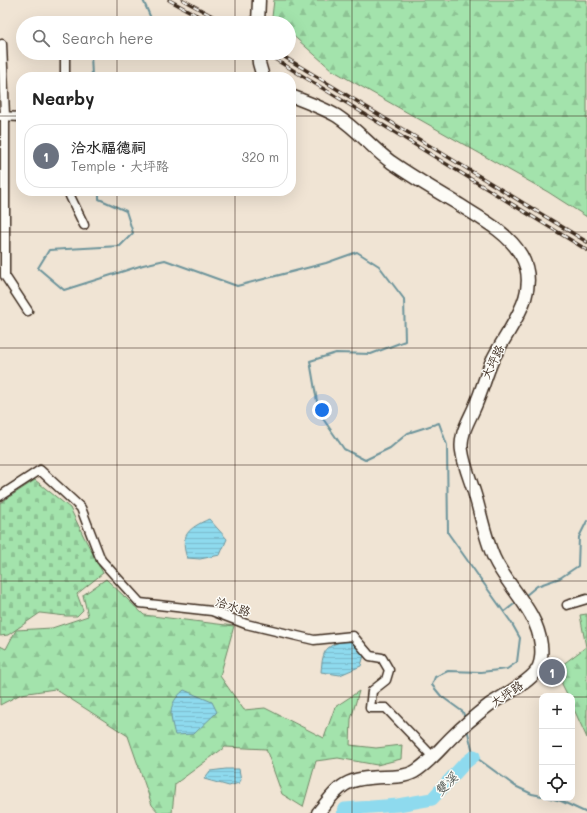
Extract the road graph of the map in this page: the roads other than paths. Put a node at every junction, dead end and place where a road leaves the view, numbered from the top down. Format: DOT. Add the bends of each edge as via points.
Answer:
graph roads {
  1 [pos="259,0"];
  2 [pos="258,16"];
  3 [pos="2,44"];
  4 [pos="65,60"];
  5 [pos="259,60"];
  6 [pos="65,72"];
  7 [pos="262,72"];
  8 [pos="296,98"];
  9 [pos="2,116"];
  10 [pos="16,117"];
  11 [pos="70,196"];
  12 [pos="84,225"];
  13 [pos="28,311"];
  14 [pos="0,496"];
  15 [pos="587,599"];
  16 [pos="567,606"];
  17 [pos="433,757"];
  18 [pos="318,813"];
  1 -- 2 [label="street"];
  3 -- 9 [label="street"];
  4 -- 6 [label="street"];
  5 -- 7 [label="street"];
  8 -- 17 [label="street, 大坪路" via="338,117 389,161 489,224 510,241 522,256 526,268 526,297 492,361 462,437 462,452 489,545 500,569 526,605 540,637 540,663 535,673 485,708"];
  9 -- 10 [label="street"];
  9 -- 13 [label="street" via="5,276"];
  11 -- 12 [label="street"];
  14 -- 17 [label="street, 洽水路" via="40,470 81,508 101,560 140,603 212,611 246,624 314,640 353,636 370,656 382,658 389,670 386,680 372,691 370,708 386,708"];
  15 -- 16 [label="street"];
  17 -- 18 [label="street" via="406,776 362,778 346,783"];
}
